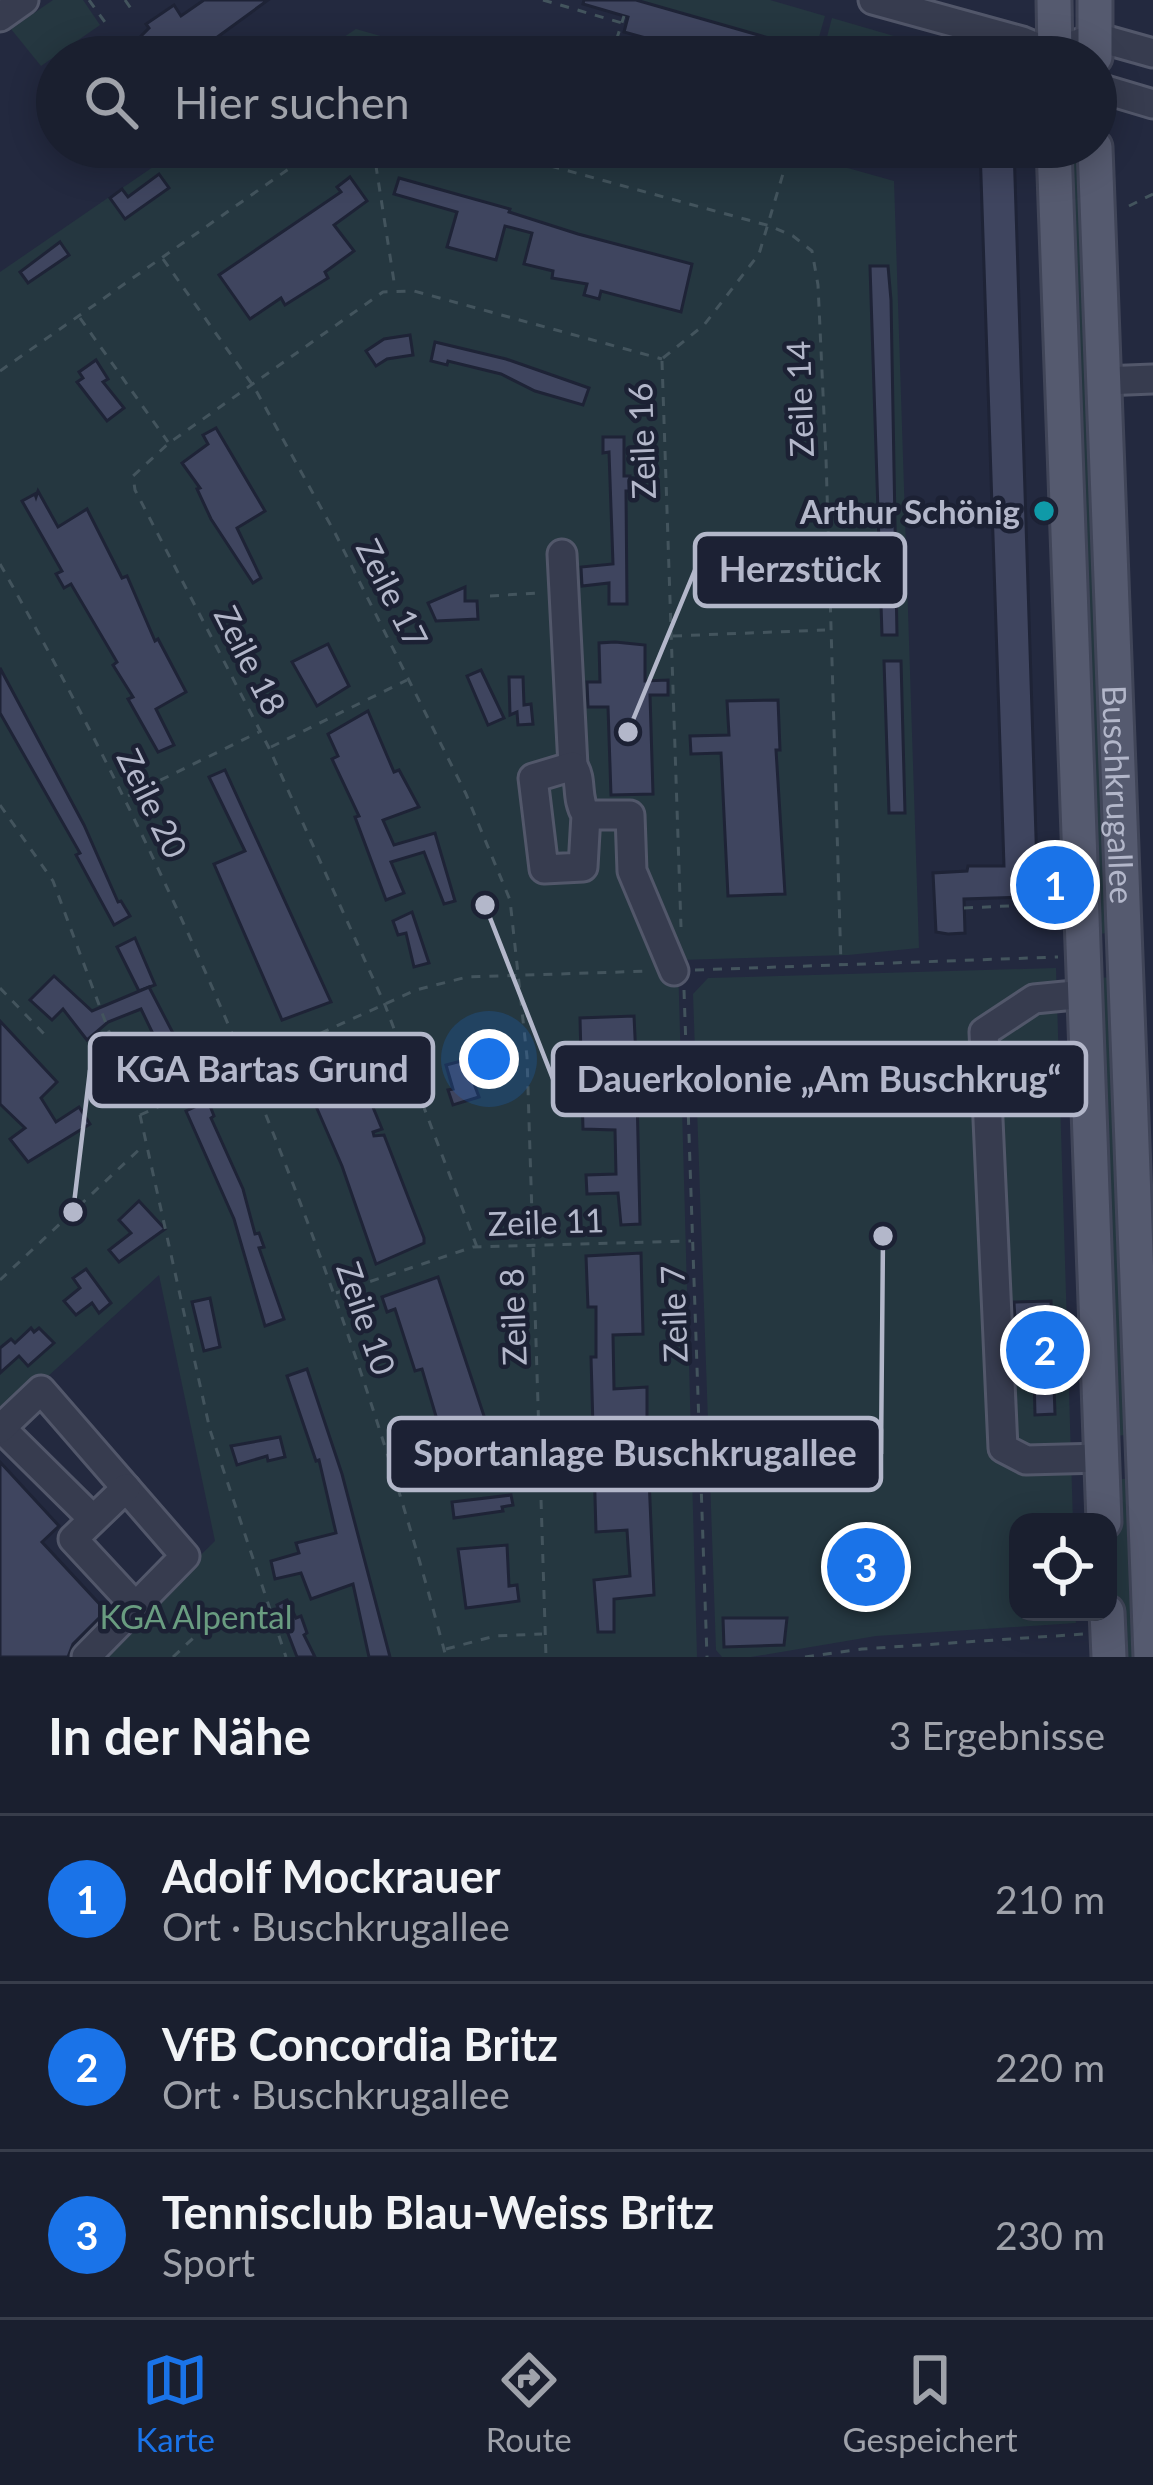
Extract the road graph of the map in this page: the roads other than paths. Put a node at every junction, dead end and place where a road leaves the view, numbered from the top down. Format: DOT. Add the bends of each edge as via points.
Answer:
graph roads {
  1 [pos="873,0"];
  2 [pos="1054,0"];
  3 [pos="1095,0"];
  4 [pos="991,36"];
  5 [pos="1055,36"];
  6 [pos="1096,36"];
  7 [pos="1117,49"];
  8 [pos="1153,53"];
  9 [pos="1117,93"];
  10 [pos="1153,104"];
  11 [pos="1055,168"];
  12 [pos="1096,168"];
  13 [pos="1153,379"];
  14 [pos="1103,381"];
  15 [pos="562,554"];
  16 [pos="573,766"];
  17 [pos="586,815"];
  18 [pos="1139,954"];
  19 [pos="1083,956"];
  20 [pos="678,970"];
  21 [pos="1084,994"];
  22 [pos="0,1429"];
  23 [pos="1148,1456"];
  24 [pos="1102,1458"];
  25 [pos="126,1488"];
  26 [pos="1104,1513"];
  27 [pos="94,1519"];
  28 [pos="137,1609"];
  29 [pos="86,1657"];
  30 [pos="1151,1657"];
  1 -- 4 [label="street"];
  2 -- 5 [label="main road"];
  3 -- 6 [label="main road"];
  7 -- 8 [label="street"];
  9 -- 10 [label="street"];
  11 -- 19 [label="main road, Buschkrugallee"];
  12 -- 14 [label="main road, Buschkrugallee"];
  13 -- 14 [label="street"];
  14 -- 18 [label="main road, Buschkrugallee"];
  15 -- 16 [label="street"];
  16 -- 17 [label="street"];
  16 -- 17 [label="street" via="533,778 544,869 583,867"];
  17 -- 20 [label="street" via="630,815 632,872"];
  18 -- 19 [label="main road"];
  18 -- 23 [label="main road, Buschkrugallee"];
  19 -- 21 [label="main road, Buschkrugallee"];
  21 -- 24 [label="main road, Buschkrugallee"];
  21 -- 24 [label="street" via="1034,999 984,1032 1003,1448 1026,1460"];
  22 -- 25 [label="street" via="41,1390"];
  22 -- 27 [label="street"];
  23 -- 24 [label="main road"];
  23 -- 30 [label="main road, Buschkrugallee"];
  24 -- 26 [label="main road, Buschkrugallee"];
  25 -- 27 [label="street"];
  25 -- 28 [label="street" via="185,1556"];
  27 -- 28 [label="street" via="73,1539"];
  28 -- 29 [label="street"];
}
